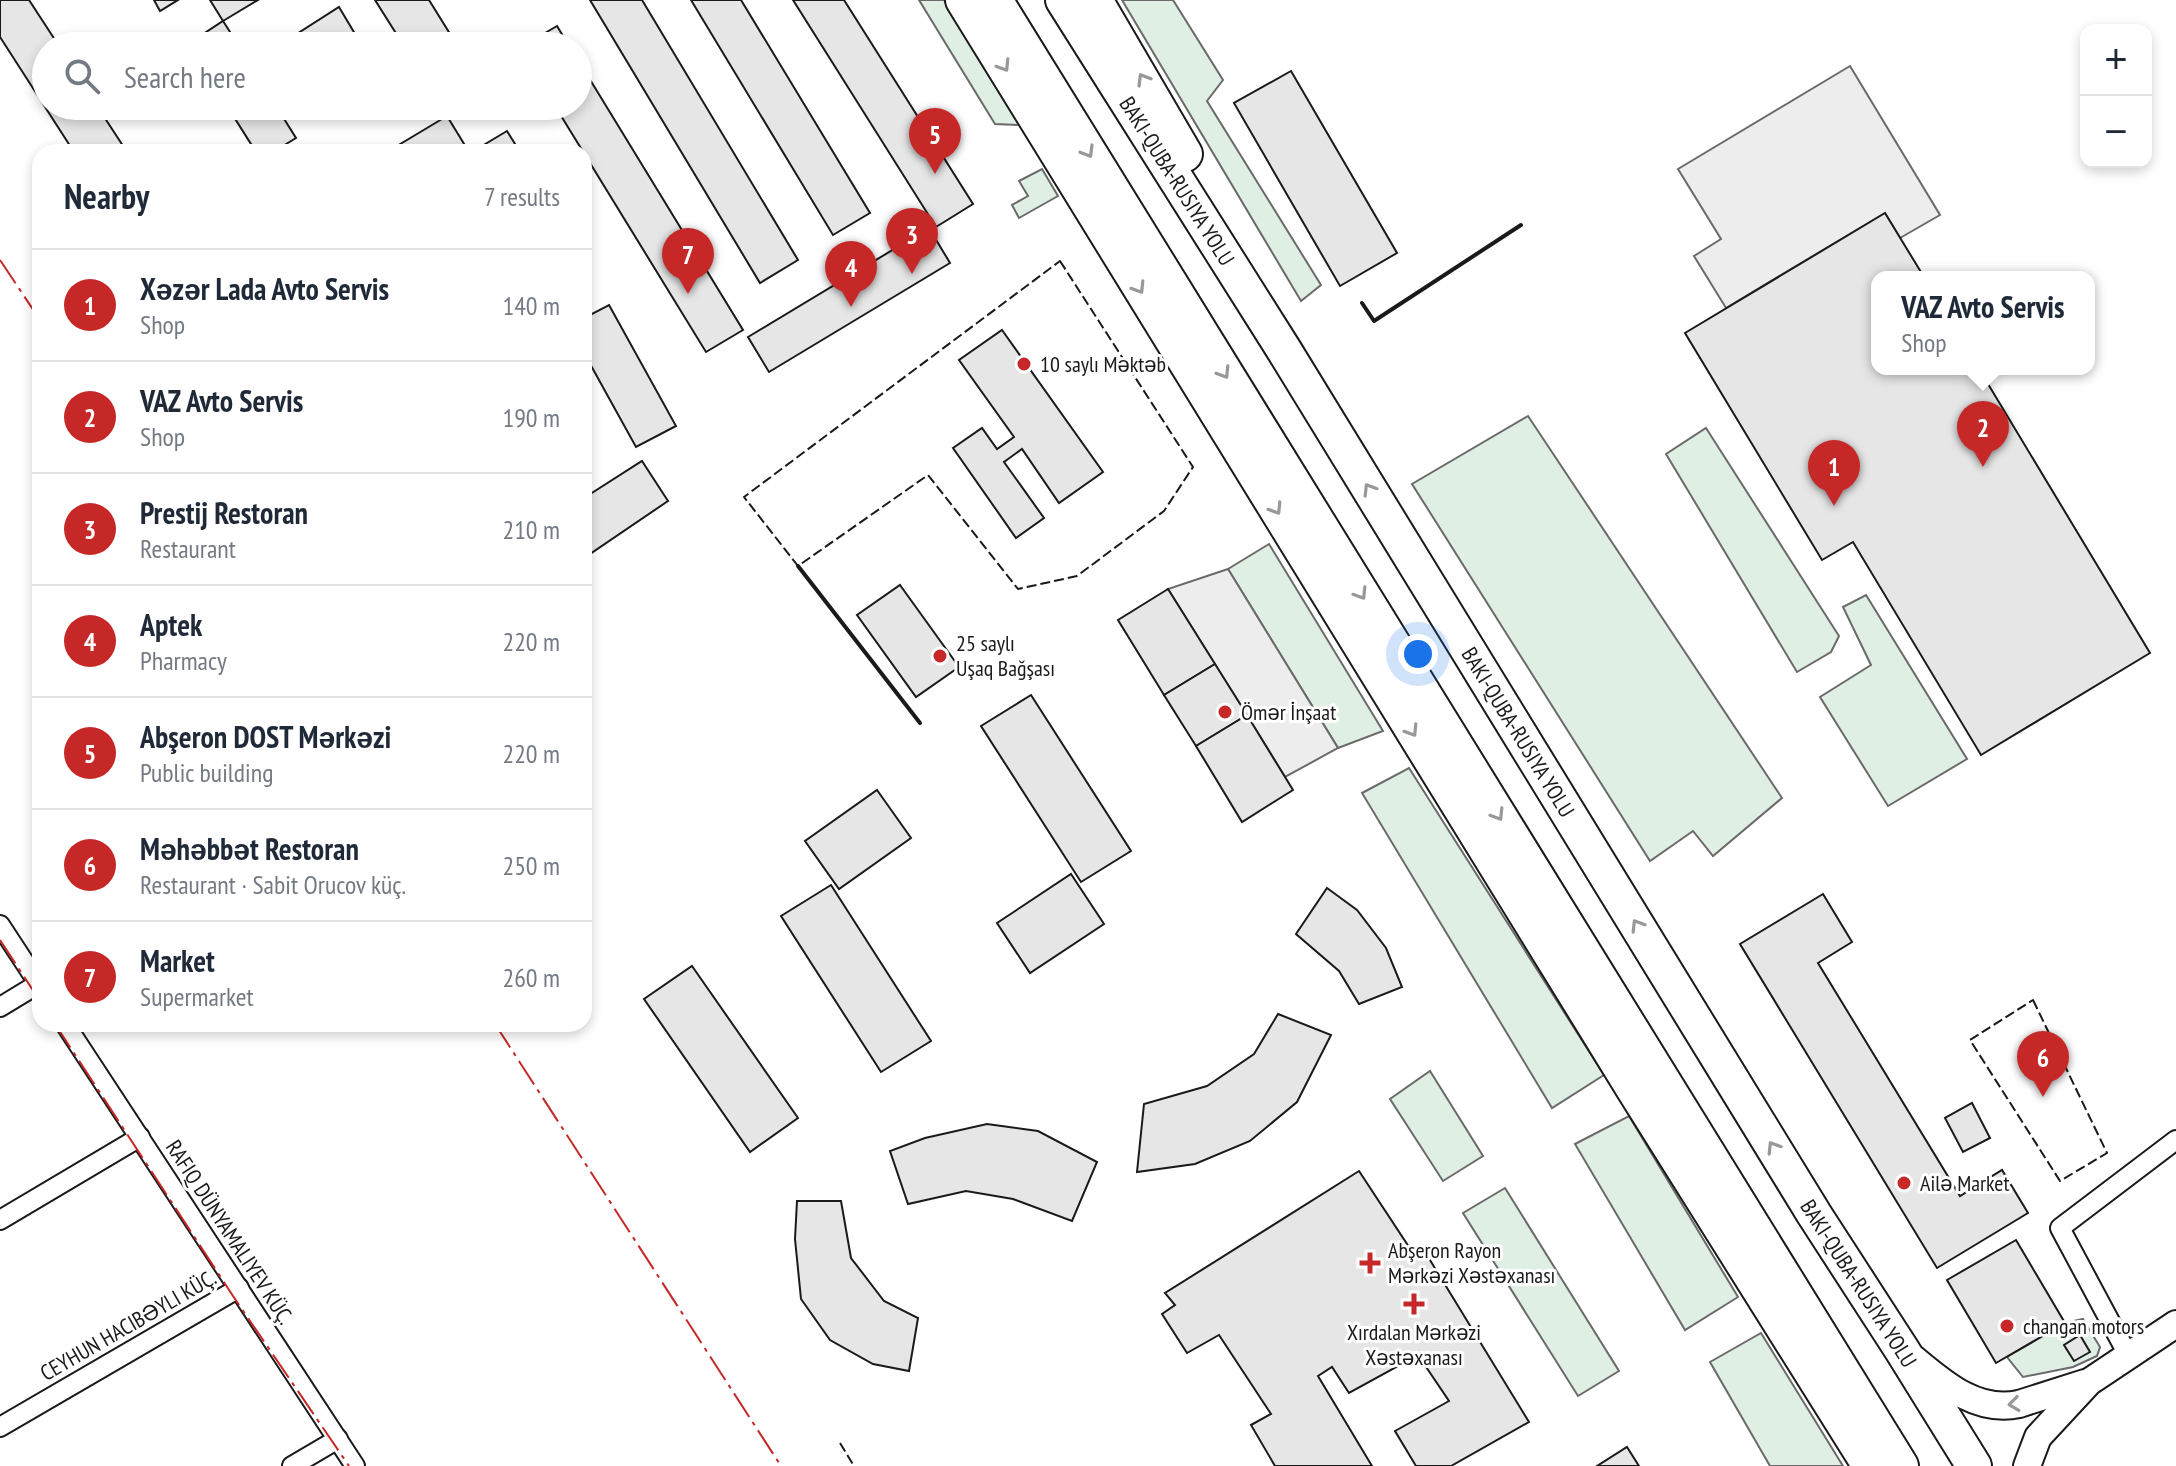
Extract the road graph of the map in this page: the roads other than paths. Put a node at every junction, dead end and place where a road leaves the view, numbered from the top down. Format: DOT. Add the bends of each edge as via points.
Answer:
graph roads {
  1 [pos="963,0"];
  2 [pos="995,0"];
  3 [pos="1063,0"];
  4 [pos="1095,0"];
  5 [pos="1267,323"];
  6 [pos="0,925"];
  7 [pos="32,974"];
  8 [pos="32,989"];
  9 [pos="0,1007"];
  10 [pos="70,1032"];
  11 [pos="140,1137"];
  12 [pos="2176,1140"];
  13 [pos="0,1220"];
  14 [pos="239,1288"];
  15 [pos="2176,1324"];
  16 [pos="1902,1350"];
  17 [pos="2128,1355"];
  18 [pos="2089,1382"];
  19 [pos="0,1427"];
  20 [pos="338,1439"];
  21 [pos="292,1466"];
  22 [pos="355,1466"];
  23 [pos="1870,1466"];
  24 [pos="1901,1466"];
  25 [pos="1974,1466"];
  26 [pos="2027,1466"];
  1 -- 23 [label="highway, one-way"];
  2 -- 24 [label="highway, one-way"];
  3 -- 5 [label="highway"];
  5 -- 4 [label="highway, one-way" via="1184,150"];
  16 -- 5 [label="highway, one-way"];
  6 -- 7 [label="street"];
  8 -- 9 [label="street"];
  10 -- 11 [label="street"];
  11 -- 13 [label="street"];
  11 -- 14 [label="street"];
  12 -- 17 [label="street" via="2060,1228"];
  14 -- 19 [label="street"];
  14 -- 20 [label="street"];
  15 -- 17 [label="street"];
  18 -- 16 [label="street, one-way" via="2019,1404 1990,1404 1963,1396"];
  16 -- 25 [label="highway"];
  17 -- 18 [label="street"];
  18 -- 26 [label="street" via="2038,1437"];
  20 -- 21 [label="street"];
  20 -- 22 [label="street"];
}
